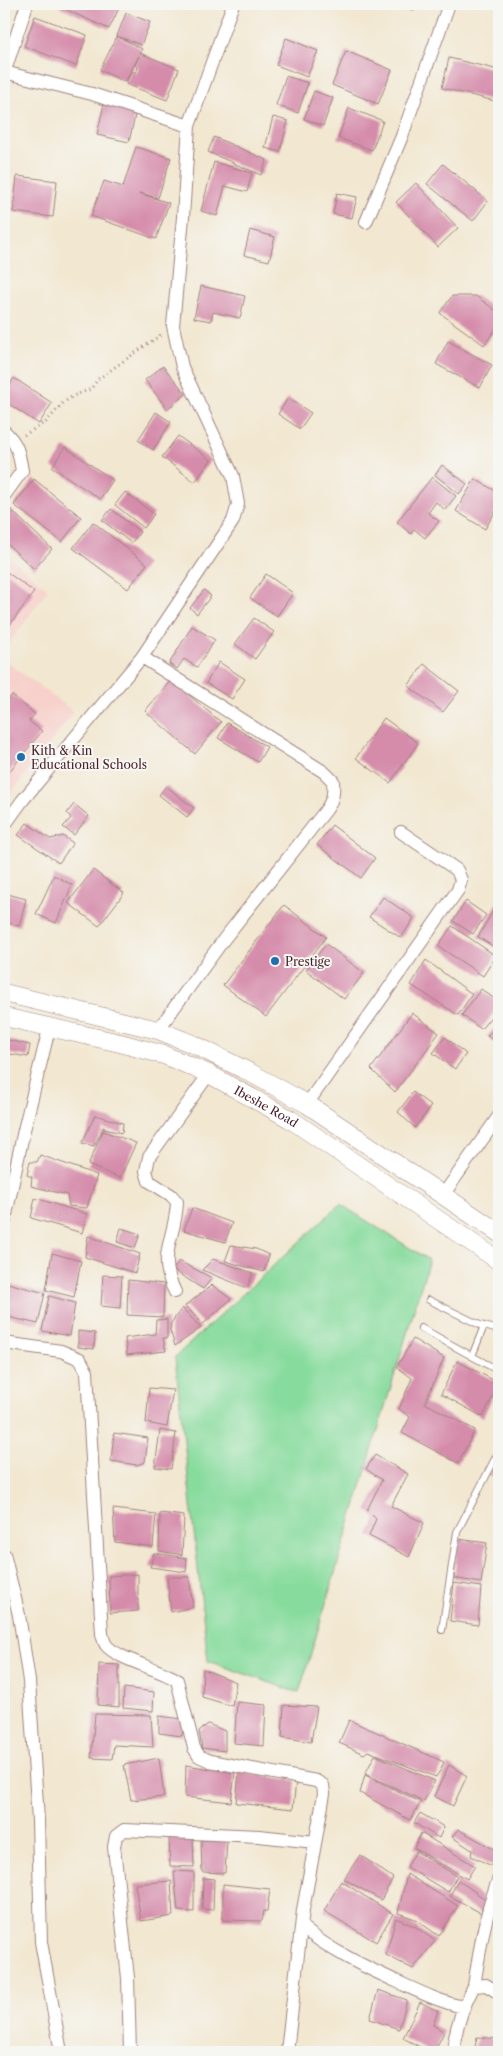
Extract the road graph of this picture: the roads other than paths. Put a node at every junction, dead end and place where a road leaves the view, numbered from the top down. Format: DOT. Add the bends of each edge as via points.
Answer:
graph roads {
  1 [pos="27,4"];
  2 [pos="233,4"];
  3 [pos="449,4"];
  4 [pos="4,72"];
  5 [pos="189,126"];
  6 [pos="366,222"];
  7 [pos="4,432"];
  8 [pos="4,496"];
  9 [pos="142,657"];
  10 [pos="4,826"];
  11 [pos="401,832"];
  12 [pos="4,993"];
  13 [pos="4,1017"];
  14 [pos="49,1029"];
  15 [pos="158,1030"];
  16 [pos="209,1074"];
  17 [pos="307,1104"];
  18 [pos="499,1116"];
  19 [pos="443,1195"];
  20 [pos="4,1224"];
  21 [pos="499,1234"];
  22 [pos="499,1261"];
  23 [pos="175,1292"];
  24 [pos="429,1300"];
  25 [pos="484,1326"];
  26 [pos="421,1328"];
  27 [pos="499,1330"];
  28 [pos="4,1343"];
  29 [pos="472,1356"];
  30 [pos="499,1371"];
  31 [pos="499,1450"];
  32 [pos="4,1554"];
  33 [pos="442,1630"];
  34 [pos="315,1842"];
  35 [pos="499,1878"];
  36 [pos="302,1927"];
  37 [pos="474,1986"];
  38 [pos="499,1993"];
  39 [pos="463,2007"];
  40 [pos="61,2052"];
  41 [pos="130,2052"];
  42 [pos="287,2052"];
  43 [pos="453,2052"];
  1 -- 4 [label="street"];
  2 -- 5 [label="street"];
  3 -- 6 [label="street" via="402,136"];
  4 -- 5 [label="street" via="92,94"];
  5 -- 9 [label="street" via="172,326 182,367 233,476 238,504 233,521"];
  7 -- 8 [label="street" via="14,440 22,471"];
  9 -- 10 [label="street"];
  9 -- 15 [label="street" via="324,772 332,780 333,790 326,810 224,939"];
  11 -- 17 [label="street" via="457,870 461,880 458,890"];
  12 -- 15 [label="main road, Ibeshe Road"];
  13 -- 14 [label="main road, Ibeshe Road"];
  14 -- 16 [label="main road, Ibeshe Road" via="164,1055"];
  14 -- 20 [label="street"];
  15 -- 17 [label="main road, Ibeshe Road" via="195,1045"];
  16 -- 22 [label="main road, Ibeshe Road" via="290,1119"];
  16 -- 23 [label="street" via="149,1157 146,1171 149,1181 177,1202 166,1260 168,1279"];
  17 -- 19 [label="main road, Ibeshe Road"];
  18 -- 19 [label="street"];
  19 -- 21 [label="main road, Ibeshe Road"];
  24 -- 25 [label="lane"];
  25 -- 27 [label="lane"];
  25 -- 29 [label="lane"];
  26 -- 29 [label="lane"];
  28 -- 34 [label="street" via="61,1351 80,1359 87,1372 102,1634 106,1645 116,1654 177,1680 194,1748 199,1756 323,1785"];
  29 -- 30 [label="lane"];
  31 -- 33 [label="lane" via="457,1532"];
  32 -- 40 [label="street" via="19,1615 29,1682 38,1820 41,1942"];
  34 -- 36 [label="street"];
  34 -- 41 [label="street" via="124,1830 116,1836 114,1847 128,1978"];
  35 -- 37 [label="street" via="482,1932"];
  36 -- 39 [label="street" via="314,1938 374,1971 443,2003"];
  36 -- 42 [label="street"];
  37 -- 38 [label="street" via="486,1985"];
  37 -- 39 [label="street"];
  39 -- 43 [label="street"];
}
